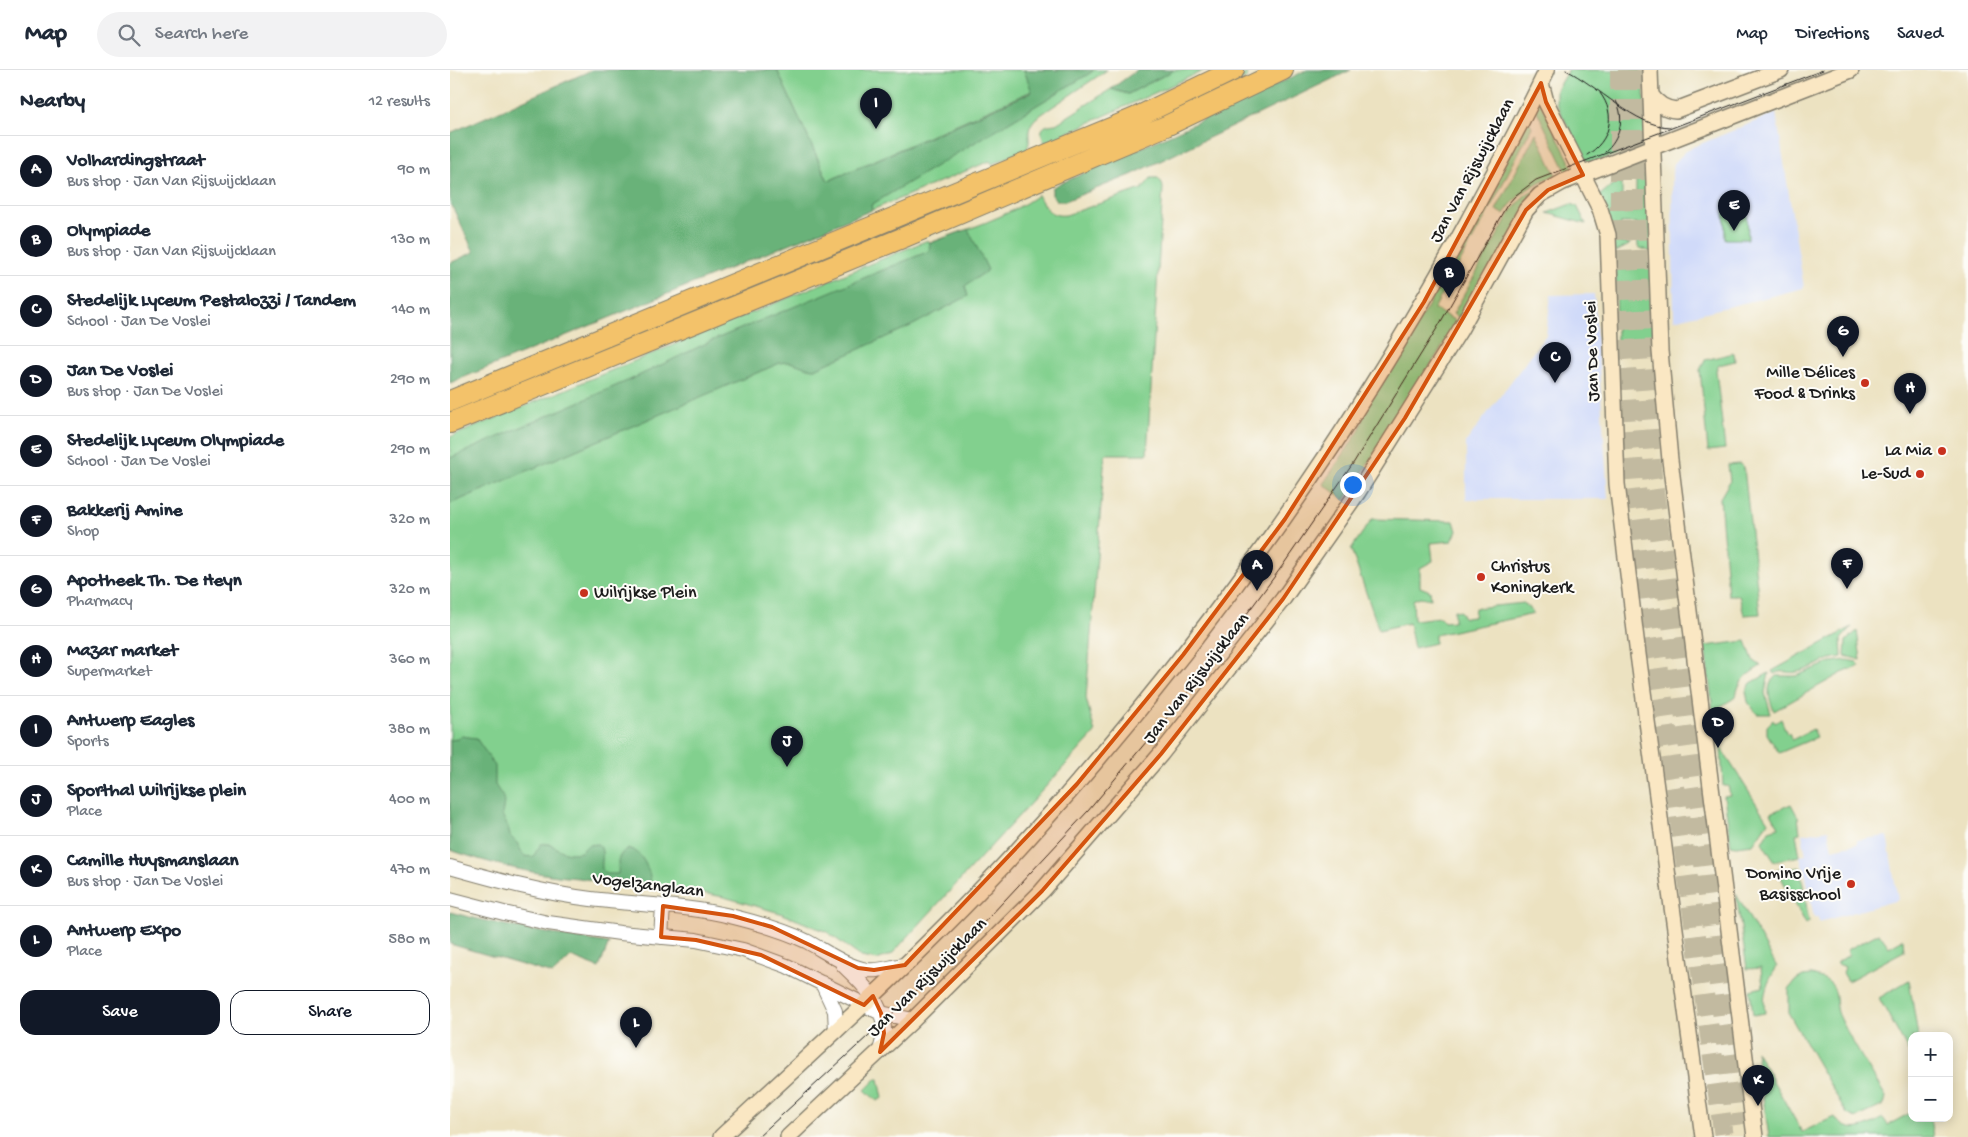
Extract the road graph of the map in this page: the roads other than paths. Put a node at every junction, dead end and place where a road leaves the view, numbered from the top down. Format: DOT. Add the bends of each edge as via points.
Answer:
graph roads {
  1 [pos="1234,70"];
  2 [pos="1283,70"];
  3 [pos="1650,70"];
  4 [pos="1781,70"];
  5 [pos="1851,70"];
  6 [pos="1544,76"];
  7 [pos="1651,95"];
  8 [pos="1652,148"];
  9 [pos="1583,175"];
  10 [pos="450,401"];
  11 [pos="450,423"];
  12 [pos="450,867"];
  13 [pos="450,899"];
  14 [pos="663,906"];
  15 [pos="661,937"];
  16 [pos="836,958"];
  17 [pos="905,965"];
  18 [pos="822,983"];
  19 [pos="868,1001"];
  20 [pos="881,1013"];
  21 [pos="914,1020"];
  22 [pos="836,1031"];
  23 [pos="880,1052"];
  24 [pos="721,1137"];
  25 [pos="788,1137"];
  26 [pos="1703,1137"];
  27 [pos="1755,1137"];
  1 -- 10 [label="highway" via="1135,118"];
  2 -- 11 [label="highway" via="1166,126 916,233"];
  3 -- 7 [label="main road"];
  4 -- 7 [label="main road" via="1681,109 1666,108"];
  5 -- 8 [label="main road, Jan Van Rijswijcklaan"];
  6 -- 9 [label="main road, Jan De Voslei" via="1546,102"];
  6 -- 17 [label="main road, Jan Van Rijswijcklaan" via="1424,302 1356,413 1285,519 1116,739 1001,868"];
  7 -- 8 [label="main road"];
  8 -- 9 [label="main road, Jan Van Rijswijcklaan"];
  8 -- 27 [label="main road" via="1660,351 1670,460"];
  9 -- 21 [label="main road, Jan Van Rijswijcklaan" via="1548,190 1526,210 1460,330 1363,484 1283,599 1197,710 1042,891"];
  9 -- 26 [label="main road, Jan De Voslei" via="1600,209 1608,236 1617,484"];
  12 -- 14 [label="street, Vogelzanglaan" via="524,887 590,899"];
  13 -- 15 [label="street, Vogelzanglaan" via="548,922"];
  14 -- 15 [label="street"];
  14 -- 16 [label="street, Vogelzanglaan" via="725,915 772,927"];
  15 -- 18 [label="street, Vogelzanglaan" via="696,940 743,950"];
  16 -- 17 [label="street, Vogelzanglaan" via="869,970"];
  16 -- 19 [label="street, Vogelzanglaan" via="865,985"];
  17 -- 19 [label="main road, Jan Van Rijswijcklaan"];
  18 -- 19 [label="street, Vogelzanglaan"];
  18 -- 22 [label="street" via="835,1011"];
  19 -- 20 [label="street, Vogelzanglaan"];
  19 -- 22 [label="main road, Jan Van Rijswijcklaan"];
  20 -- 21 [label="street, Vogelzanglaan"];
  20 -- 23 [label="street" via="884,1033"];
  21 -- 23 [label="main road, Jan Van Rijswijcklaan"];
  22 -- 24 [label="main road, Jan Van Rijswijcklaan"];
  23 -- 25 [label="main road, Jan Van Rijswijcklaan"];
}
